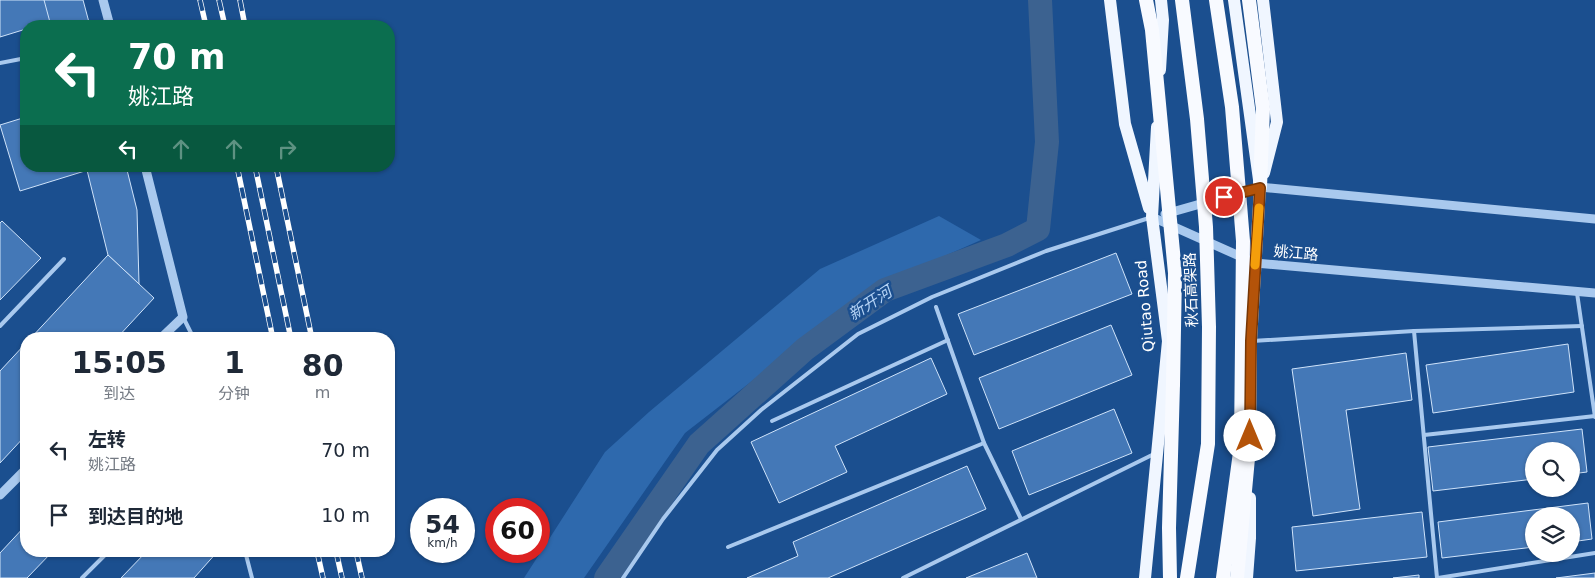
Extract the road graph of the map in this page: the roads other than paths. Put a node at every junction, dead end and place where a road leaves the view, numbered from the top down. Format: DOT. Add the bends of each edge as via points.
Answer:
graph roads {
  1 [pos="103,0"];
  2 [pos="1110,0"];
  3 [pos="1146,0"];
  4 [pos="1161,0"];
  5 [pos="1182,0"];
  6 [pos="1216,0"];
  7 [pos="1234,0"];
  8 [pos="1249,0"];
  9 [pos="1263,0"];
  10 [pos="108,20"];
  11 [pos="20,59"];
  12 [pos="0,63"];
  13 [pos="147,172"];
  14 [pos="1260,188"];
  15 [pos="1152,217"];
  16 [pos="1595,219"];
  17 [pos="64,259"];
  18 [pos="1256,263"];
  19 [pos="1577,292"];
  20 [pos="1595,293"];
  21 [pos="936,307"];
  22 [pos="183,317"];
  23 [pos="0,326"];
  24 [pos="1582,326"];
  25 [pos="167,332"];
  26 [pos="190,332"];
  27 [pos="1414,332"];
  28 [pos="948,340"];
  29 [pos="1251,341"];
  30 [pos="1595,416"];
  31 [pos="772,421"];
  32 [pos="1424,435"];
  33 [pos="1250,436"];
  34 [pos="984,443"];
  35 [pos="1157,452"];
  36 [pos="20,475"];
  37 [pos="0,494"];
  38 [pos="1021,519"];
  39 [pos="728,547"];
  40 [pos="1595,553"];
  41 [pos="103,557"];
  42 [pos="247,557"];
  43 [pos="82,578"];
  44 [pos="252,578"];
  45 [pos="623,578"];
  46 [pos="903,578"];
  47 [pos="1145,578"];
  48 [pos="1170,578"];
  49 [pos="1187,578"];
  50 [pos="1223,578"];
  51 [pos="1237,578"];
  52 [pos="1247,578"];
  53 [pos="1438,578"];
  1 -- 10 [label="street"];
  2 -- 15 [label="main road" via="1125,124"];
  3 -- 48 [label="highway, bridge" via="1152,30 1174,273 1168,528"];
  4 -- 15 [label="main road, Qiutao Road" via="1163,20"];
  5 -- 49 [label="highway, 秋石高架路, bridge" via="1198,128 1206,226 1209,327 1208,444"];
  6 -- 50 [label="highway, bridge" via="1232,107 1243,241 1241,445"];
  7 -- 14 [label="main road"];
  8 -- 14 [label="highway" via="1263,109"];
  9 -- 14 [label="main road" via="1277,122"];
  11 -- 12 [label="lane"];
  13 -- 22 [label="street"];
  14 -- 15 [label="street"];
  14 -- 16 [label="street"];
  14 -- 18 [label="main road"];
  15 -- 18 [label="street, 姚江路"];
  15 -- 35 [label="main road, Qiutao Road" via="1168,341"];
  15 -- 45 [label="lane" via="1046,251 932,296 858,334 761,410 717,450 663,519"];
  17 -- 23 [label="lane"];
  18 -- 19 [label="street, 姚江路"];
  18 -- 29 [label="main road"];
  19 -- 20 [label="street, 姚江路"];
  19 -- 24 [label="lane"];
  21 -- 28 [label="lane"];
  22 -- 25 [label="street"];
  22 -- 26 [label="lane"];
  24 -- 27 [label="lane"];
  24 -- 30 [label="lane"];
  27 -- 29 [label="lane"];
  27 -- 32 [label="lane"];
  28 -- 31 [label="lane"];
  28 -- 34 [label="lane"];
  29 -- 33 [label="main road"];
  30 -- 32 [label="lane"];
  32 -- 53 [label="lane"];
  33 -- 51 [label="highway"];
  33 -- 52 [label="main road"];
  34 -- 38 [label="lane"];
  34 -- 39 [label="lane"];
  35 -- 38 [label="lane"];
  35 -- 47 [label="main road, Qiutao Road"];
  36 -- 37 [label="street"];
  38 -- 46 [label="lane"];
  40 -- 53 [label="lane"];
  41 -- 43 [label="lane"];
  42 -- 44 [label="lane"];
}
